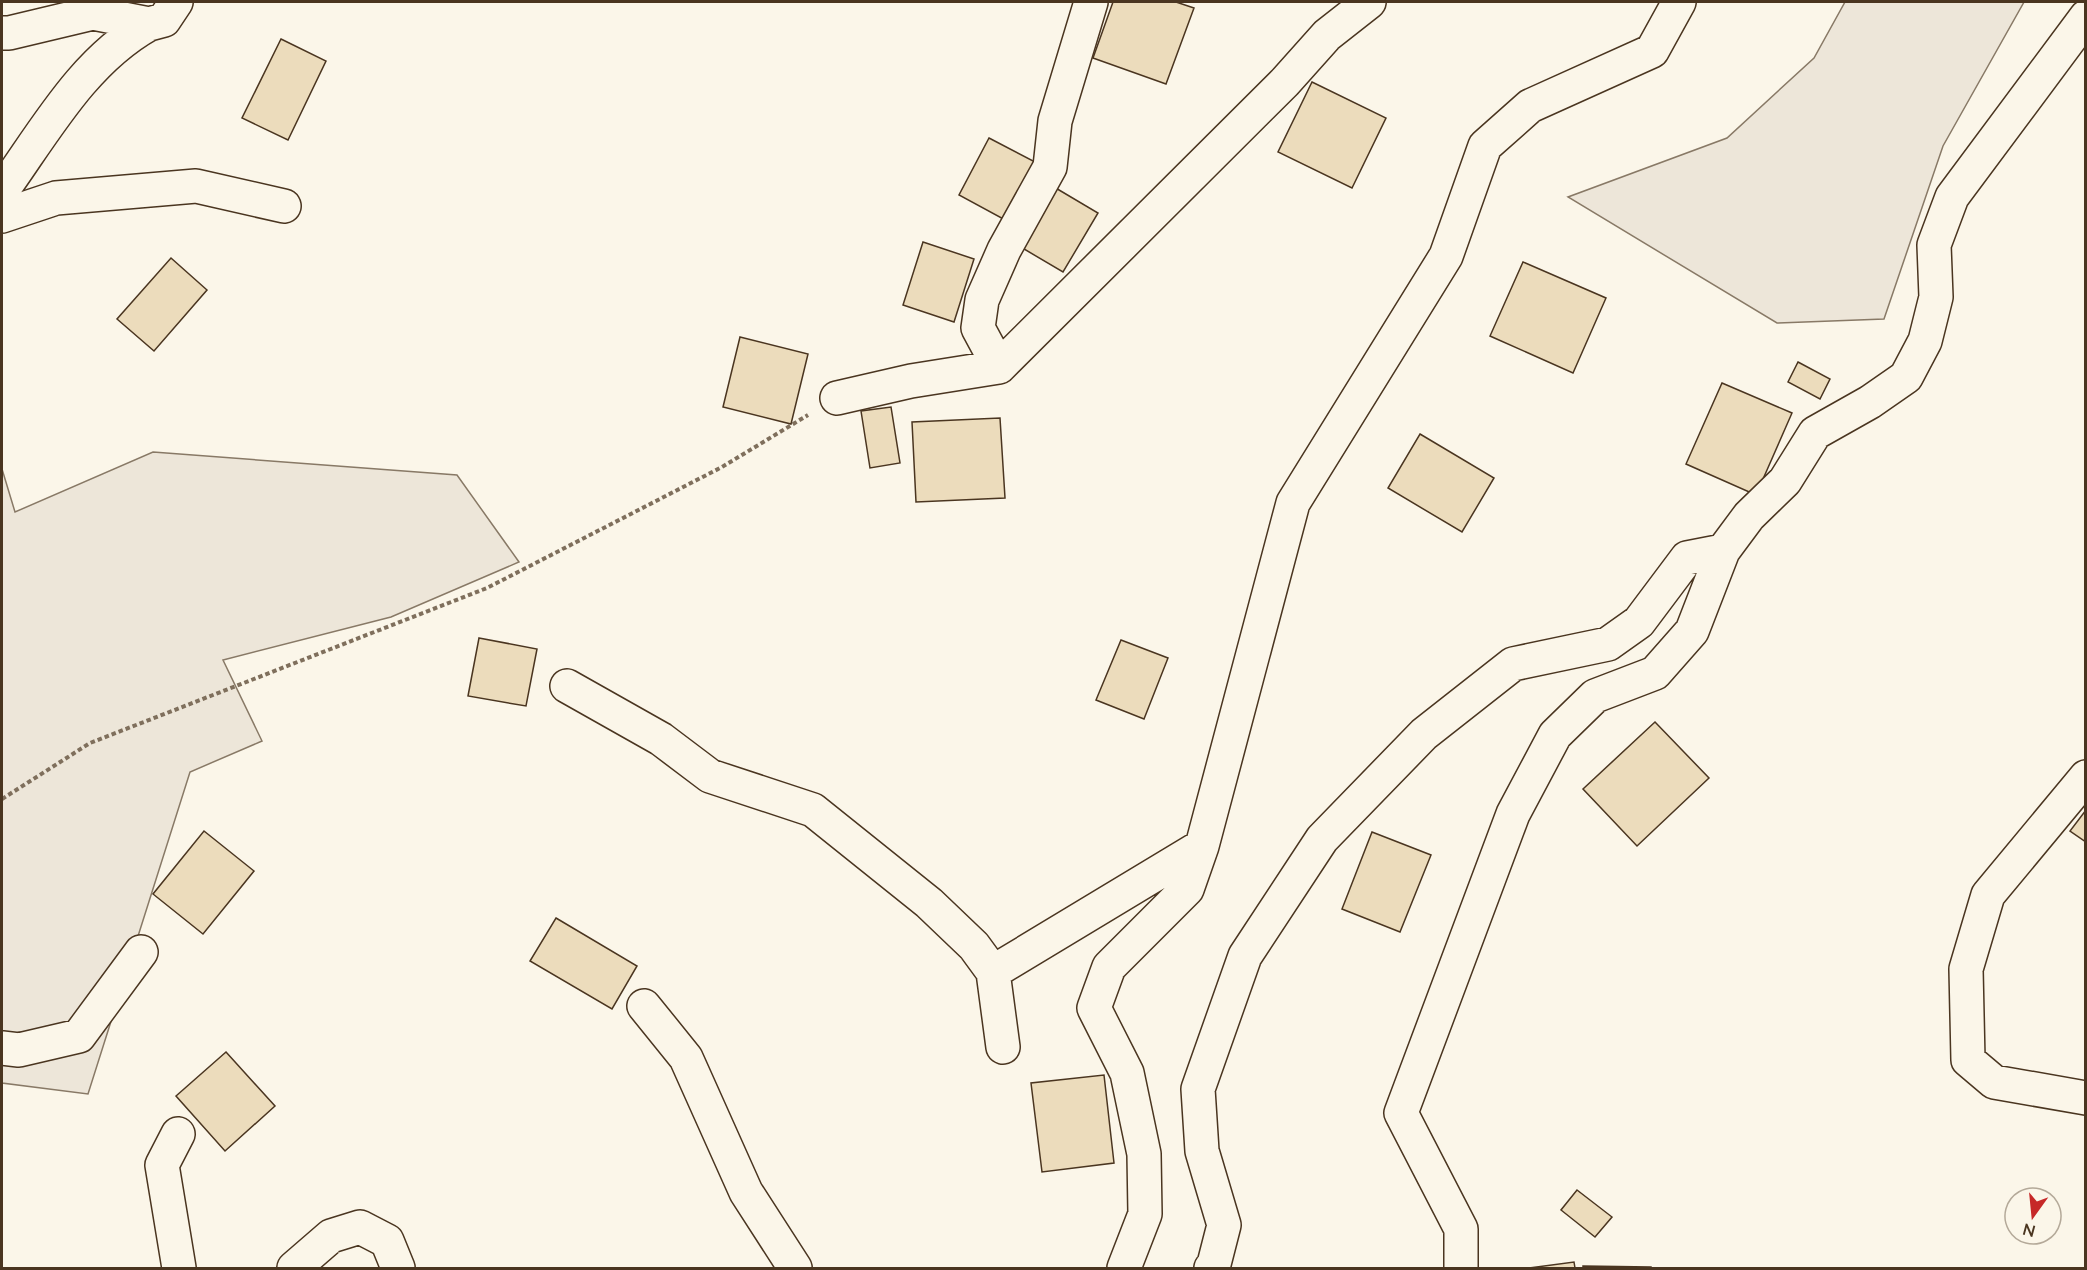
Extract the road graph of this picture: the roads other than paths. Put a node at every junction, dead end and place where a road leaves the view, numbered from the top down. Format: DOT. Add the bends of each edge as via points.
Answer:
graph roads {
  1 [pos="176,2"];
  2 [pos="1091,2"];
  3 [pos="1369,2"];
  4 [pos="1679,2"];
  5 [pos="2085,17"];
  6 [pos="149,24"];
  7 [pos="2,33"];
  8 [pos="2,191"];
  9 [pos="284,206"];
  10 [pos="2,216"];
  11 [pos="999,367"];
  12 [pos="837,398"];
  13 [pos="1723,551"];
  14 [pos="567,686"];
  15 [pos="2085,777"];
  16 [pos="1202,846"];
  17 [pos="141,952"];
  18 [pos="993,972"];
  19 [pos="644,1005"];
  20 [pos="1003,1047"];
  21 [pos="2,1048"];
  22 [pos="2085,1098"];
  23 [pos="178,1134"];
  24 [pos="179,1269"];
  25 [pos="294,1269"];
  26 [pos="398,1269"];
  27 [pos="795,1269"];
  28 [pos="1124,1269"];
  29 [pos="1211,1269"];
  30 [pos="1461,1269"];
  1 -- 6 [label="street" via="164,20"];
  2 -- 11 [label="street" via="1055,121 1050,167 1004,250 982,300 978,328"];
  3 -- 11 [label="street" via="1326,35 1285,82"];
  4 -- 16 [label="street" via="1652,51 1530,106 1485,146 1446,256 1293,503"];
  5 -- 13 [label="street" via="1952,196 1934,245 1936,297 1925,341 1906,377 1815,433 1785,481 1749,516"];
  6 -- 7 [label="street" via="93,14"];
  6 -- 8 [label="street" via="132,33 84,75"];
  9 -- 10 [label="street" via="196,186 56,198"];
  11 -- 12 [label="street"];
  13 -- 29 [label="street" via="1687,558 1639,622 1608,644 1513,664 1424,734 1322,839 1245,956 1198,1089 1202,1151 1224,1225"];
  13 -- 30 [label="street" via="1692,631 1655,672 1595,696 1555,735 1513,814 1401,1113 1461,1229"];
  14 -- 18 [label="street" via="661,739 710,776 813,810 928,903 974,946"];
  15 -- 22 [label="street" via="1988,895 1966,969 1968,1060 1994,1082"];
  16 -- 18 [label="street"];
  16 -- 28 [label="street" via="1187,889 1109,967 1094,1008 1127,1073 1144,1154 1146,1214"];
  17 -- 21 [label="street" via="79,1036 20,1050"];
  18 -- 20 [label="street"];
  19 -- 27 [label="street" via="686,1058 746,1192"];
  23 -- 24 [label="street" via="162,1165"];
  25 -- 26 [label="street" via="330,1236 360,1227 387,1241"];
}
